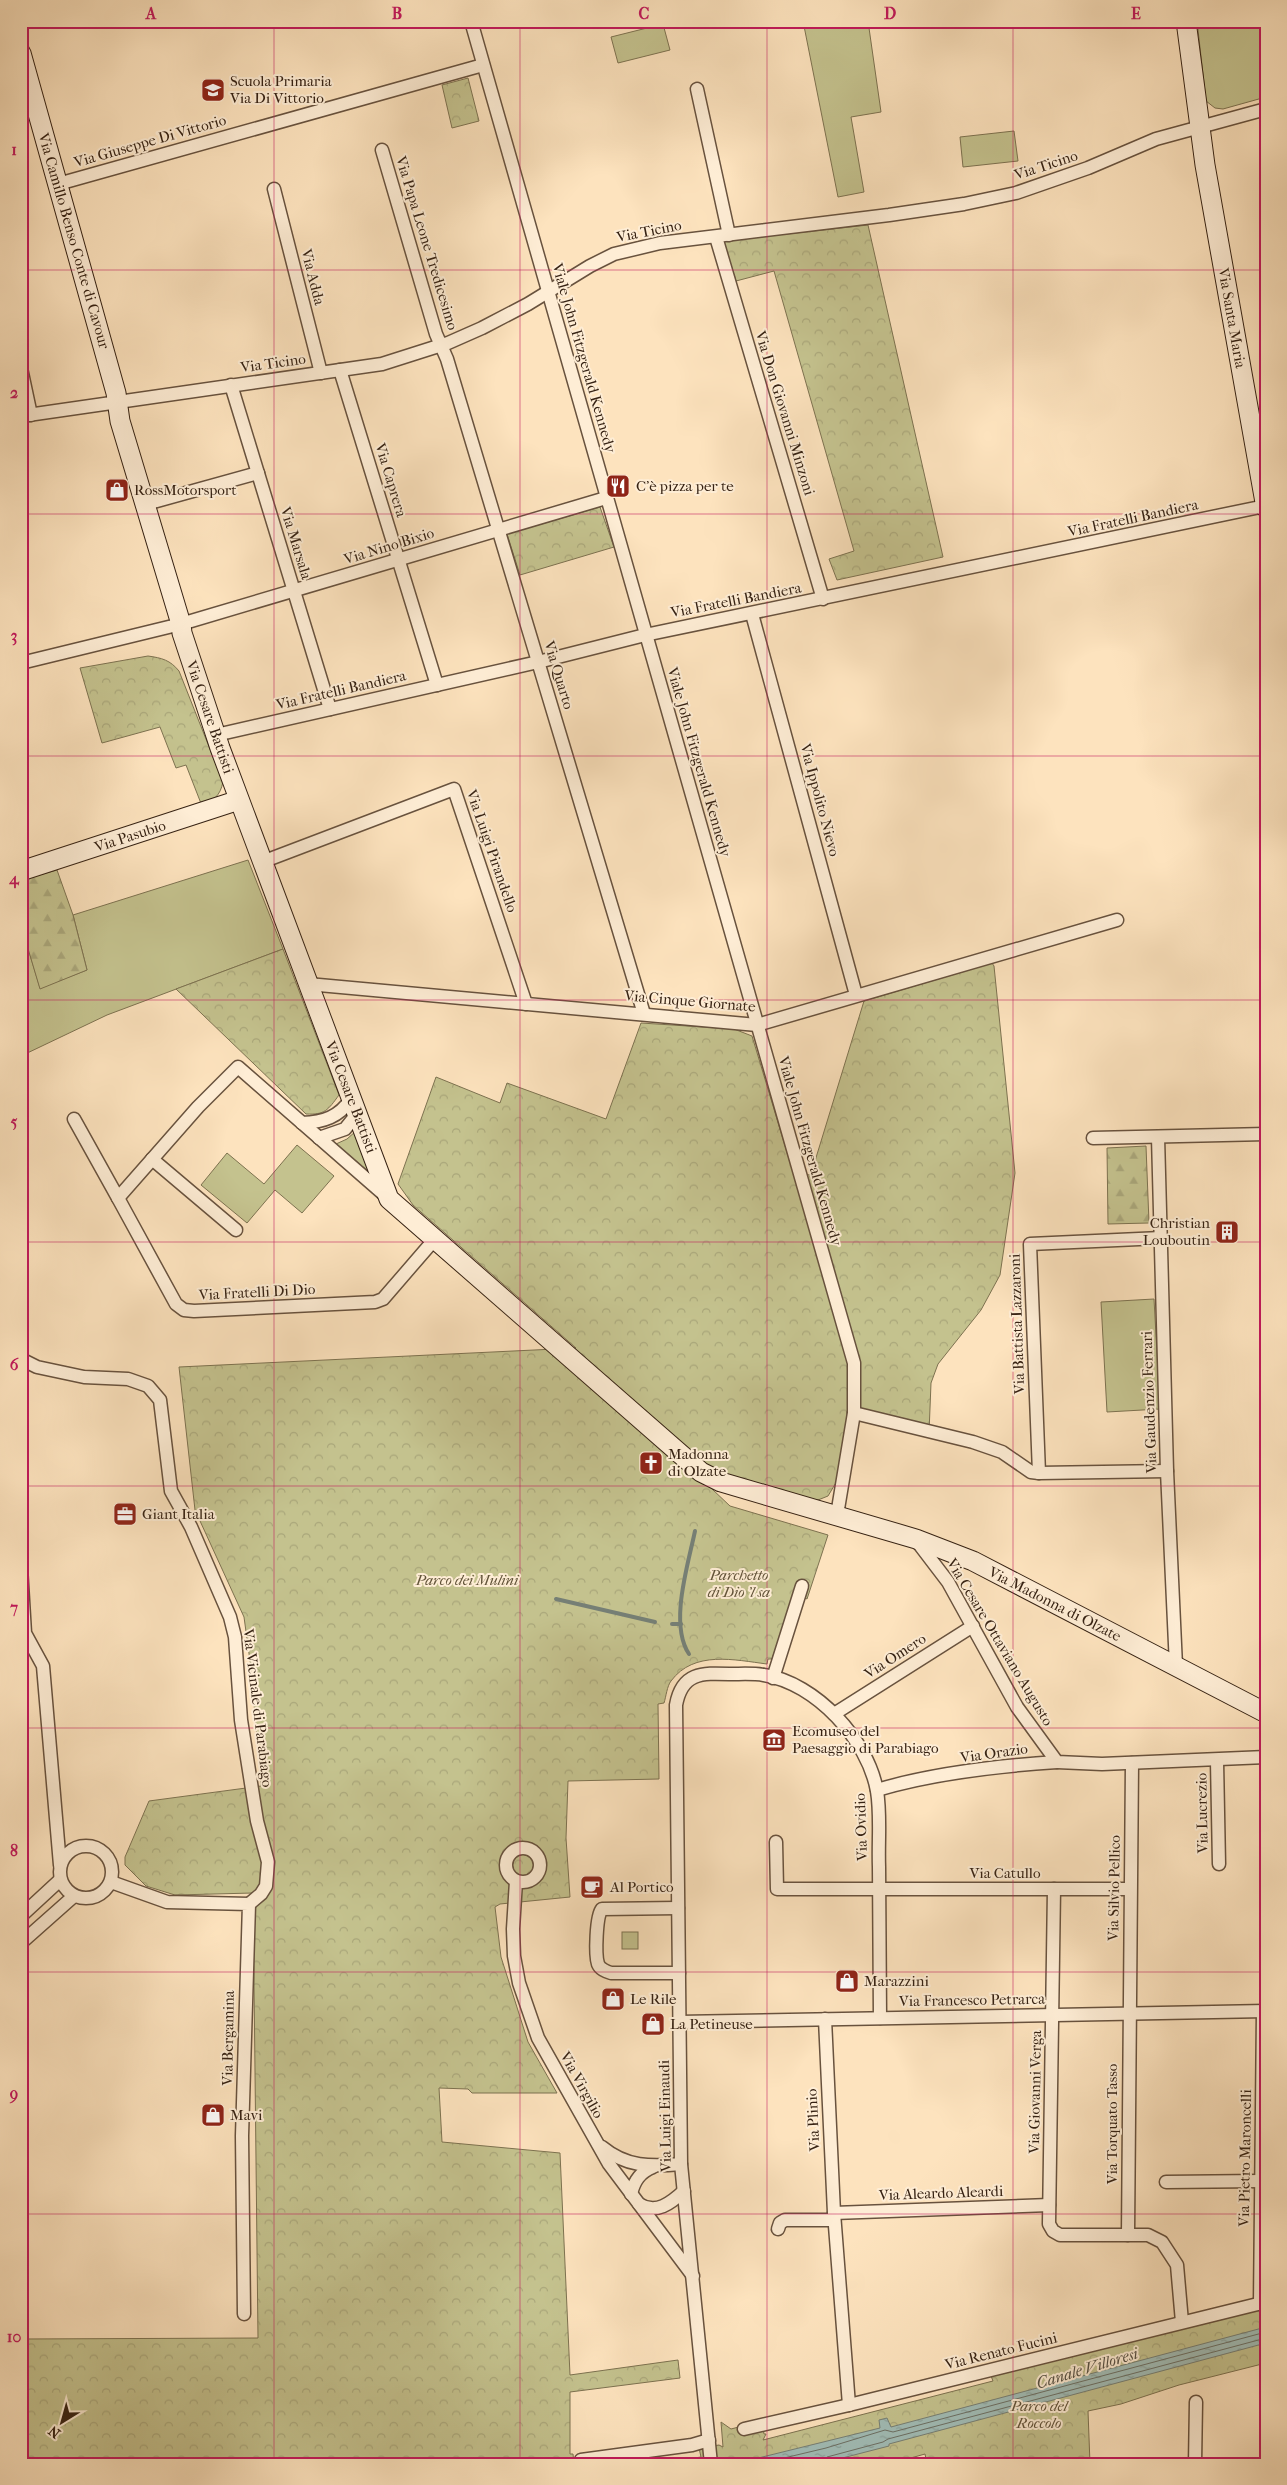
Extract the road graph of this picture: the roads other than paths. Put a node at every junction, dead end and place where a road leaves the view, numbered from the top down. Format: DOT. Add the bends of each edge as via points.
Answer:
graph roads {
  1 [pos="470,21"];
  2 [pos="1186,21"];
  3 [pos="23,63"];
  4 [pos="483,65"];
  5 [pos="697,89"];
  6 [pos="1266,109"];
  7 [pos="1199,128"];
  8 [pos="382,150"];
  9 [pos="58,184"];
  10 [pos="274,189"];
  11 [pos="729,235"];
  12 [pos="716,236"];
  13 [pos="548,292"];
  14 [pos="441,345"];
  15 [pos="21,368"];
  16 [pos="340,370"];
  17 [pos="321,373"];
  18 [pos="231,385"];
  19 [pos="117,401"];
  20 [pos="26,415"];
  21 [pos="258,473"];
  22 [pos="606,498"];
  23 [pos="146,504"];
  24 [pos="1266,507"];
  25 [pos="498,530"];
  26 [pos="399,560"];
  27 [pos="294,591"];
  28 [pos="824,599"];
  29 [pos="752,614"];
  30 [pos="181,624"];
  31 [pos="646,635"];
  32 [pos="538,662"];
  33 [pos="21,663"];
  34 [pos="437,685"];
  35 [pos="330,710"];
  36 [pos="216,735"];
  37 [pos="239,800"];
  38 [pos="262,862"];
  39 [pos="21,871"];
  40 [pos="1117,920"];
  41 [pos="308,984"];
  42 [pos="856,995"];
  43 [pos="526,1004"];
  44 [pos="644,1014"];
  45 [pos="757,1025"];
  46 [pos="354,1107"];
  47 [pos="74,1119"];
  48 [pos="302,1123"];
  49 [pos="1266,1134"];
  50 [pos="1158,1136"];
  51 [pos="320,1138"];
  52 [pos="1092,1138"];
  53 [pos="152,1159"];
  54 [pos="118,1198"];
  55 [pos="389,1199"];
  56 [pos="236,1230"];
  57 [pos="1161,1238"];
  58 [pos="434,1240"];
  59 [pos="21,1358"];
  60 [pos="854,1413"];
  61 [pos="1167,1471"];
  62 [pos="1039,1473"];
  63 [pos="837,1515"];
  64 [pos="916,1539"];
  65 [pos="21,1567"];
  66 [pos="802,1586"];
  67 [pos="972,1626"];
  68 [pos="1176,1666"];
  69 [pos="773,1678"];
  70 [pos="676,1705"];
  71 [pos="1266,1713"];
  72 [pos="834,1714"];
  73 [pos="1266,1757"];
  74 [pos="1217,1761"];
  75 [pos="1057,1762"];
  76 [pos="1132,1763"];
  77 [pos="877,1790"];
  78 [pos="776,1842"];
  79 [pos="1219,1864"];
  80 [pos="60,1865"];
  81 [pos="60,1880"];
  82 [pos="516,1881"];
  83 [pos="111,1882"];
  84 [pos="879,1889"];
  85 [pos="1054,1889"];
  86 [pos="1130,1889"];
  87 [pos="74,1896"];
  88 [pos="249,1904"];
  89 [pos="678,1908"];
  90 [pos="21,1916"];
  91 [pos="21,1943"];
  92 [pos="679,1973"];
  93 [pos="1264,2011"];
  94 [pos="1129,2014"];
  95 [pos="1052,2015"];
  96 [pos="880,2018"];
  97 [pos="825,2019"];
  98 [pos="680,2022"];
  99 [pos="594,2141"];
  100 [pos="681,2164"];
  101 [pos="653,2167"];
  102 [pos="1261,2181"];
  103 [pos="1166,2182"];
  104 [pos="684,2191"];
  105 [pos="631,2194"];
  106 [pos="639,2204"];
  107 [pos="1049,2205"];
  108 [pos="834,2216"];
  109 [pos="778,2229"];
  110 [pos="1128,2235"];
  111 [pos="693,2276"];
  112 [pos="1263,2303"];
  113 [pos="244,2314"];
  114 [pos="1182,2322"];
  115 [pos="1196,2402"];
  116 [pos="849,2406"];
  117 [pos="744,2429"];
  118 [pos="710,2452"];
  119 [pos="581,2460"];
  120 [pos="1195,2464"];
  1 -- 4 [label="street, Viale John Fitzgerald Kennedy"];
  2 -- 7 [label="street, Via Santa Maria"];
  3 -- 9 [label="street, Via Camillo Benso Conte di Cavour"];
  4 -- 9 [label="street, Via Giuseppe Di Vittorio"];
  4 -- 13 [label="street, Viale John Fitzgerald Kennedy"];
  5 -- 11 [label="street"];
  6 -- 7 [label="street, Via Ticino"];
  7 -- 11 [label="street, Via Ticino" via="1156,139 1088,168 1016,193 927,209"];
  7 -- 24 [label="street, Via Santa Maria"];
  8 -- 14 [label="street, Via Papa Leone Tredicesimo"];
  9 -- 19 [label="street, Via Camillo Benso Conte di Cavour"];
  10 -- 17 [label="street, Via Adda"];
  11 -- 12 [label="street, Via Ticino"];
  12 -- 13 [label="street, Via Ticino" via="623,251 590,266"];
  12 -- 28 [label="street, Via Don Giovanni Minzoni"];
  13 -- 14 [label="street, Via Ticino" via="497,321"];
  13 -- 22 [label="street, Viale John Fitzgerald Kennedy"];
  14 -- 16 [label="street, Via Ticino" via="382,364"];
  14 -- 25 [label="street, Via Quarto"];
  15 -- 20 [label="street"];
  16 -- 17 [label="street, Via Ticino"];
  16 -- 26 [label="street, Via Caprera"];
  17 -- 18 [label="street, Via Ticino"];
  18 -- 19 [label="street, Via Ticino"];
  18 -- 21 [label="street, Via Marsala"];
  19 -- 20 [label="street, Via Ticino"];
  19 -- 23 [label="street, Via Camillo Benso Conte di Cavour" via="120,421"];
  21 -- 23 [label="street"];
  21 -- 27 [label="street, Via Marsala"];
  22 -- 25 [label="street, Via Nino Bixio"];
  22 -- 31 [label="street, Viale John Fitzgerald Kennedy"];
  23 -- 30 [label="street, Via Cesare Battisti"];
  24 -- 28 [label="street, Via Fratelli Bandiera"];
  25 -- 26 [label="street, Via Nino Bixio"];
  25 -- 32 [label="street, Via Quarto"];
  26 -- 27 [label="street, Via Nino Bixio"];
  26 -- 34 [label="street, Via Caprera"];
  27 -- 30 [label="street, Via Nino Bixio"];
  27 -- 35 [label="street, Via Marsala"];
  28 -- 29 [label="street, Via Fratelli Bandiera"];
  29 -- 31 [label="street, Via Fratelli Bandiera"];
  29 -- 42 [label="street, Via Ippolito Nievo"];
  30 -- 33 [label="street"];
  30 -- 36 [label="street, Via Cesare Battisti"];
  31 -- 32 [label="street, Via Fratelli Bandiera"];
  31 -- 45 [label="street, Viale John Fitzgerald Kennedy"];
  32 -- 34 [label="street, Via Fratelli Bandiera"];
  32 -- 44 [label="street, Via Quarto"];
  34 -- 35 [label="street, Via Fratelli Bandiera"];
  35 -- 36 [label="street, Via Fratelli Bandiera"];
  36 -- 37 [label="street, Via Cesare Battisti"];
  37 -- 38 [label="street, Via Cesare Battisti"];
  37 -- 39 [label="street, Via Pasubio"];
  38 -- 41 [label="street, Via Cesare Battisti"];
  38 -- 43 [label="street, Via Luigi Pirandello" via="454,789"];
  40 -- 42 [label="street, Via Cinque Giornate"];
  41 -- 43 [label="street, Via Cinque Giornate"];
  41 -- 46 [label="street, Via Cesare Battisti"];
  42 -- 45 [label="street, Via Cinque Giornate"];
  43 -- 44 [label="street, Via Cinque Giornate"];
  44 -- 45 [label="street, Via Cinque Giornate"];
  45 -- 60 [label="street, Viale John Fitzgerald Kennedy" via="854,1363"];
  46 -- 48 [label="street" via="327,1120"];
  46 -- 51 [label="street" via="344,1129"];
  46 -- 55 [label="street, Via Cesare Battisti"];
  47 -- 54 [label="street, Via Fratelli Di Dio"];
  48 -- 51 [label="street"];
  48 -- 53 [label="street" via="238,1067 198,1106"];
  49 -- 50 [label="street"];
  50 -- 52 [label="street"];
  50 -- 57 [label="street, Via Gaudenzio Ferrari"];
  51 -- 55 [label="street"];
  53 -- 54 [label="street"];
  53 -- 56 [label="street"];
  54 -- 58 [label="street, Via Fratelli Di Dio" via="176,1304 194,1312 375,1302 383,1299"];
  55 -- 58 [label="street, Via Cesare Battisti"];
  57 -- 61 [label="street, Via Gaudenzio Ferrari"];
  57 -- 62 [label="street, Via Battista Lazzaroni" via="1030,1244"];
  58 -- 63 [label="street, Via Cesare Battisti" via="701,1472 721,1482"];
  59 -- 88 [label="street, Via Vicinale di Parabiago" via="37,1367 84,1377 128,1379 148,1386 160,1400 171,1491 191,1527 230,1617 235,1637 241,1720 257,1821 268,1862 266,1886"];
  60 -- 62 [label="street" via="973,1442 1002,1452 1031,1472"];
  60 -- 63 [label="street, Viale John Fitzgerald Kennedy"];
  61 -- 62 [label="street"];
  61 -- 68 [label="street, Via Gaudenzio Ferrari"];
  63 -- 64 [label="street, Via Madonna di Olzate"];
  64 -- 67 [label="street, Via Cesare Ottaviano Augusto" via="948,1582"];
  64 -- 68 [label="street, Via Madonna di Olzate" via="972,1561"];
  65 -- 80 [label="street" via="25,1633 43,1666"];
  66 -- 69 [label="street"];
  67 -- 72 [label="street, Via Omero"];
  67 -- 75 [label="street, Via Cesare Ottaviano Augusto" via="1018,1707"];
  68 -- 71 [label="street, Via Madonna di Olzate"];
  69 -- 70 [label="street, Via Ovidio" via="764,1674 702,1673 684,1685"];
  69 -- 72 [label="street, Via Ovidio" via="811,1695"];
  70 -- 89 [label="street, Via Luigi Einaudi"];
  72 -- 77 [label="street, Via Ovidio" via="861,1747"];
  73 -- 74 [label="street"];
  74 -- 76 [label="street"];
  74 -- 79 [label="street, Via Lucrezio"];
  75 -- 76 [label="street"];
  75 -- 77 [label="street, Via Orazio" via="1022,1764 903,1782"];
  76 -- 86 [label="street, Via Silvio Pellico"];
  77 -- 84 [label="street, Via Ovidio"];
  78 -- 84 [label="street, Via Catullo" via="777,1889"];
  80 -- 81 [label="street"];
  80 -- 83 [label="street" via="72,1849 95,1847 103,1851 112,1865"];
  81 -- 87 [label="street"];
  81 -- 90 [label="street"];
  82 -- 99 [label="street, Via Virgilio" via="512,1929 521,1990 538,2038"];
  83 -- 87 [label="street" via="97,1896"];
  83 -- 88 [label="street" via="167,1902"];
  84 -- 85 [label="street, Via Catullo"];
  84 -- 96 [label="street, Via Ovidio"];
  85 -- 86 [label="street, Via Catullo"];
  85 -- 95 [label="street, Via Giovanni Verga"];
  86 -- 94 [label="street, Via Silvio Pellico"];
  87 -- 91 [label="street"];
  88 -- 113 [label="street, Via Bergamina" via="242,2136"];
  89 -- 92 [label="street, Via Luigi Einaudi"];
  89 -- 92 [label="street" via="602,1909 597,1919 597,1962 610,1973"];
  92 -- 98 [label="street, Via Luigi Einaudi"];
  93 -- 94 [label="street, Via Francesco Petrarca"];
  93 -- 102 [label="street, Via Pietro Maroncelli"];
  94 -- 95 [label="street, Via Francesco Petrarca"];
  94 -- 110 [label="street, Via Torquato Tasso"];
  95 -- 96 [label="street, Via Francesco Petrarca"];
  95 -- 107 [label="street, Via Giovanni Verga"];
  96 -- 97 [label="street, Via Francesco Petrarca"];
  97 -- 98 [label="street, Via Francesco Petrarca"];
  97 -- 108 [label="street, Via Plinio"];
  98 -- 100 [label="street, Via Luigi Einaudi"];
  99 -- 101 [label="street" via="622,2160"];
  99 -- 105 [label="street, Via Virgilio"];
  100 -- 101 [label="street"];
  100 -- 104 [label="street, Via Luigi Einaudi"];
  101 -- 105 [label="street" via="637,2178"];
  102 -- 103 [label="street"];
  102 -- 112 [label="street, Via Pietro Maroncelli"];
  104 -- 106 [label="street" via="660,2208 649,2209"];
  104 -- 111 [label="street, Via Luigi Einaudi"];
  105 -- 106 [label="street, Via Virgilio"];
  106 -- 111 [label="street, Via Virgilio"];
  107 -- 108 [label="street, Via Aleardo Aleardi"];
  107 -- 110 [label="street" via="1049,2224 1060,2235"];
  108 -- 109 [label="street" via="785,2220"];
  108 -- 116 [label="street, Via Plinio"];
  110 -- 114 [label="street" via="1156,2237 1170,2252 1177,2265"];
  111 -- 118 [label="street, Via Luigi Einaudi"];
  112 -- 114 [label="street, Via Renato Fucini"];
  114 -- 116 [label="street, Via Renato Fucini"];
  115 -- 120 [label="street"];
  116 -- 117 [label="street, Via Renato Fucini"];
  118 -- 119 [label="street" via="692,2445"];
}
